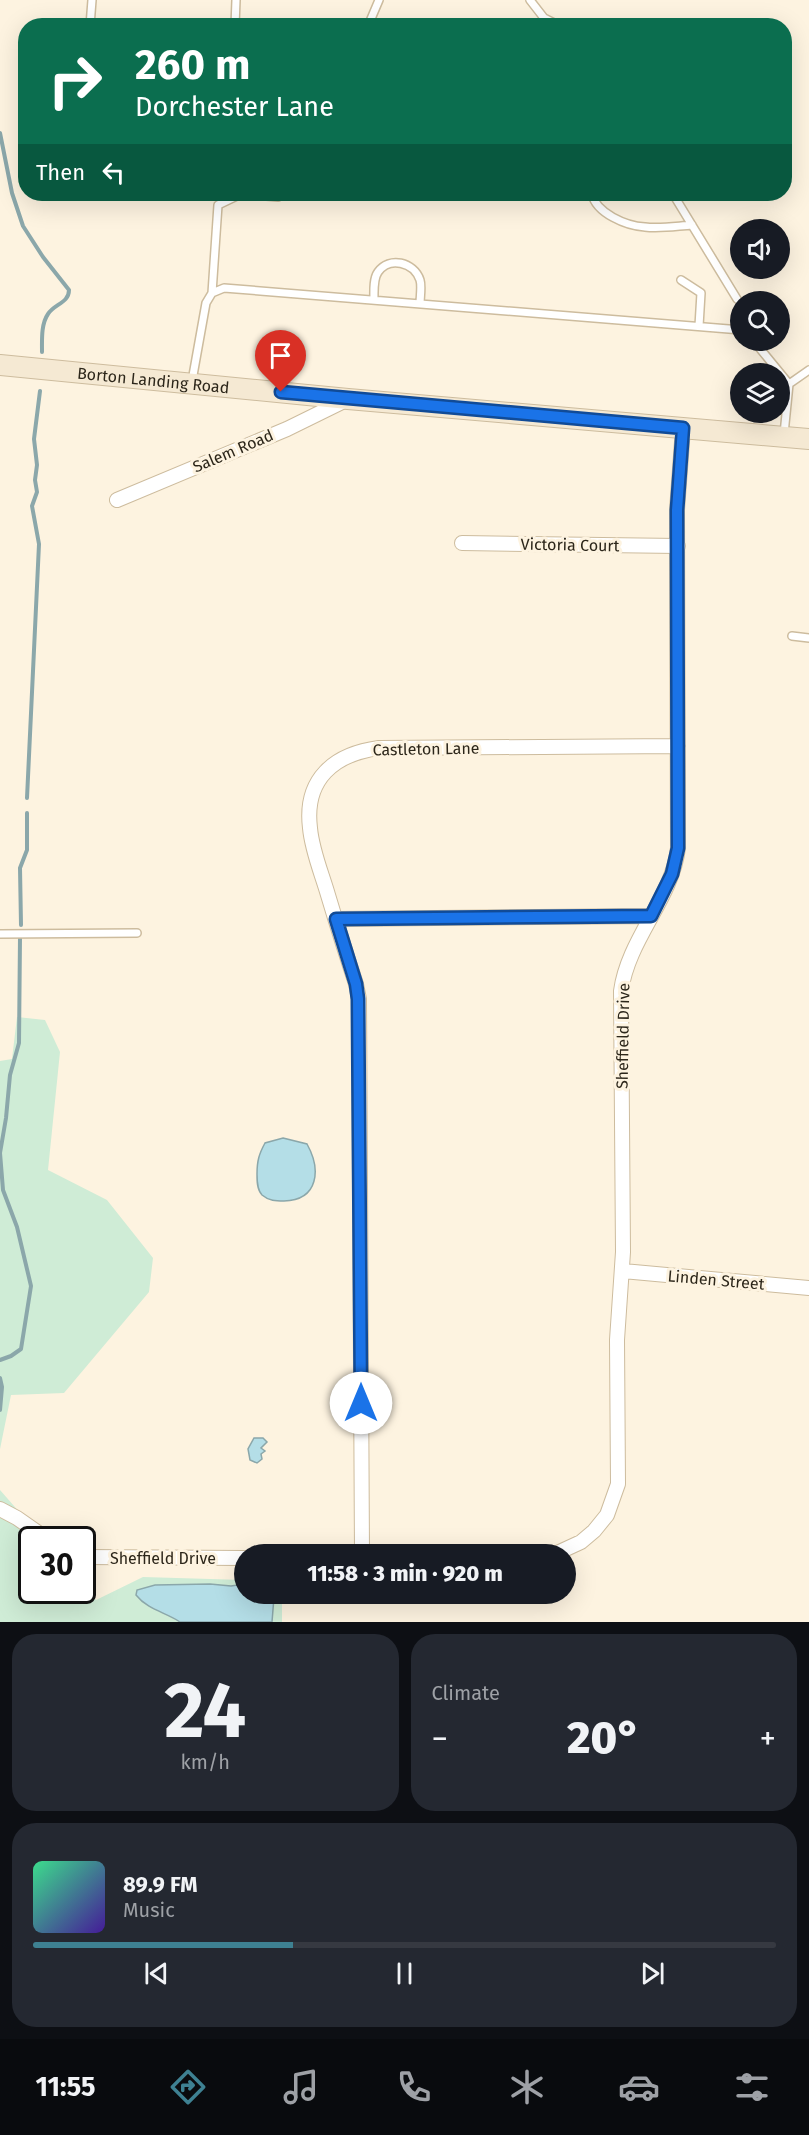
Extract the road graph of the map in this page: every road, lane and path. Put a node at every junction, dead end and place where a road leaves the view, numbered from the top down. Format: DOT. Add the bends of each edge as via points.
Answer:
graph roads {
  1 [pos="93,0"];
  2 [pos="236,0"];
  3 [pos="379,0"];
  4 [pos="530,0"];
  5 [pos="91,18"];
  6 [pos="235,18"];
  7 [pos="371,18"];
  8 [pos="544,18"];
  9 [pos="593,201"];
  10 [pos="677,201"];
  11 [pos="224,202"];
  12 [pos="692,225"];
  13 [pos="681,280"];
  14 [pos="732,291"];
  15 [pos="212,293"];
  16 [pos="374,300"];
  17 [pos="420,304"];
  18 [pos="699,326"];
  19 [pos="730,329"];
  20 [pos="762,351"];
  21 [pos="772,363"];
  22 [pos="0,365"];
  23 [pos="809,370"];
  24 [pos="191,383"];
  25 [pos="790,383"];
  26 [pos="348,399"];
  27 [pos="785,423"];
  28 [pos="683,428"];
  29 [pos="784,437"];
  30 [pos="809,439"];
  31 [pos="117,500"];
  32 [pos="462,543"];
  33 [pos="678,546"];
  34 [pos="792,636"];
  35 [pos="809,638"];
  36 [pos="678,746"];
  37 [pos="651,916"];
  38 [pos="336,919"];
  39 [pos="137,933"];
  40 [pos="0,934"];
  41 [pos="623,1271"];
  42 [pos="809,1288"];
  43 [pos="0,1509"];
  44 [pos="28,1526"];
  45 [pos="362,1544"];
  46 [pos="576,1544"];
  47 [pos="96,1557"];
  48 [pos="234,1557"];
  1 -- 5 [label="lane"];
  2 -- 6 [label="lane"];
  3 -- 7 [label="lane"];
  4 -- 8 [label="lane"];
  9 -- 12 [label="lane" via="625,222 645,227"];
  10 -- 12 [label="lane"];
  11 -- 15 [label="lane" via="218,205"];
  12 -- 14 [label="lane"];
  13 -- 18 [label="lane" via="701,293"];
  15 -- 16 [label="lane" via="224,288"];
  15 -- 24 [label="lane" via="206,303"];
  16 -- 17 [label="lane"];
  16 -- 17 [label="lane" via="378,273 386,265 398,262 411,267 420,280"];
  17 -- 18 [label="lane"];
  18 -- 19 [label="lane"];
  20 -- 21 [label="lane"];
  22 -- 24 [label="street, Borton Landing Road"];
  23 -- 25 [label="lane"];
  24 -- 26 [label="street, Borton Landing Road"];
  26 -- 28 [label="street, Borton Landing Road"];
  26 -- 31 [label="street, Salem Road" via="287,429"];
  27 -- 29 [label="lane"];
  28 -- 29 [label="street, Borton Landing Road"];
  28 -- 33 [label="street, Sheffield Drive"];
  29 -- 30 [label="street, Borton Landing Road"];
  32 -- 33 [label="street, Victoria Court"];
  33 -- 36 [label="street, Sheffield Drive"];
  34 -- 35 [label="lane"];
  36 -- 37 [label="street, Sheffield Drive" via="677,857"];
  36 -- 38 [label="street, Castleton Lane" via="379,748 345,756 322,776 310,807 310,834"];
  37 -- 38 [label="street"];
  37 -- 41 [label="street, Sheffield Drive" via="624,973 621,991"];
  38 -- 45 [label="street, Castleton Lane" via="358,999"];
  39 -- 40 [label="lane"];
  41 -- 42 [label="street, Linden Street"];
  41 -- 46 [label="street, Sheffield Drive" via="618,1323 616,1495 594,1532"];
  43 -- 44 [label="street"];
  47 -- 48 [label="street, Sheffield Drive"];
}
